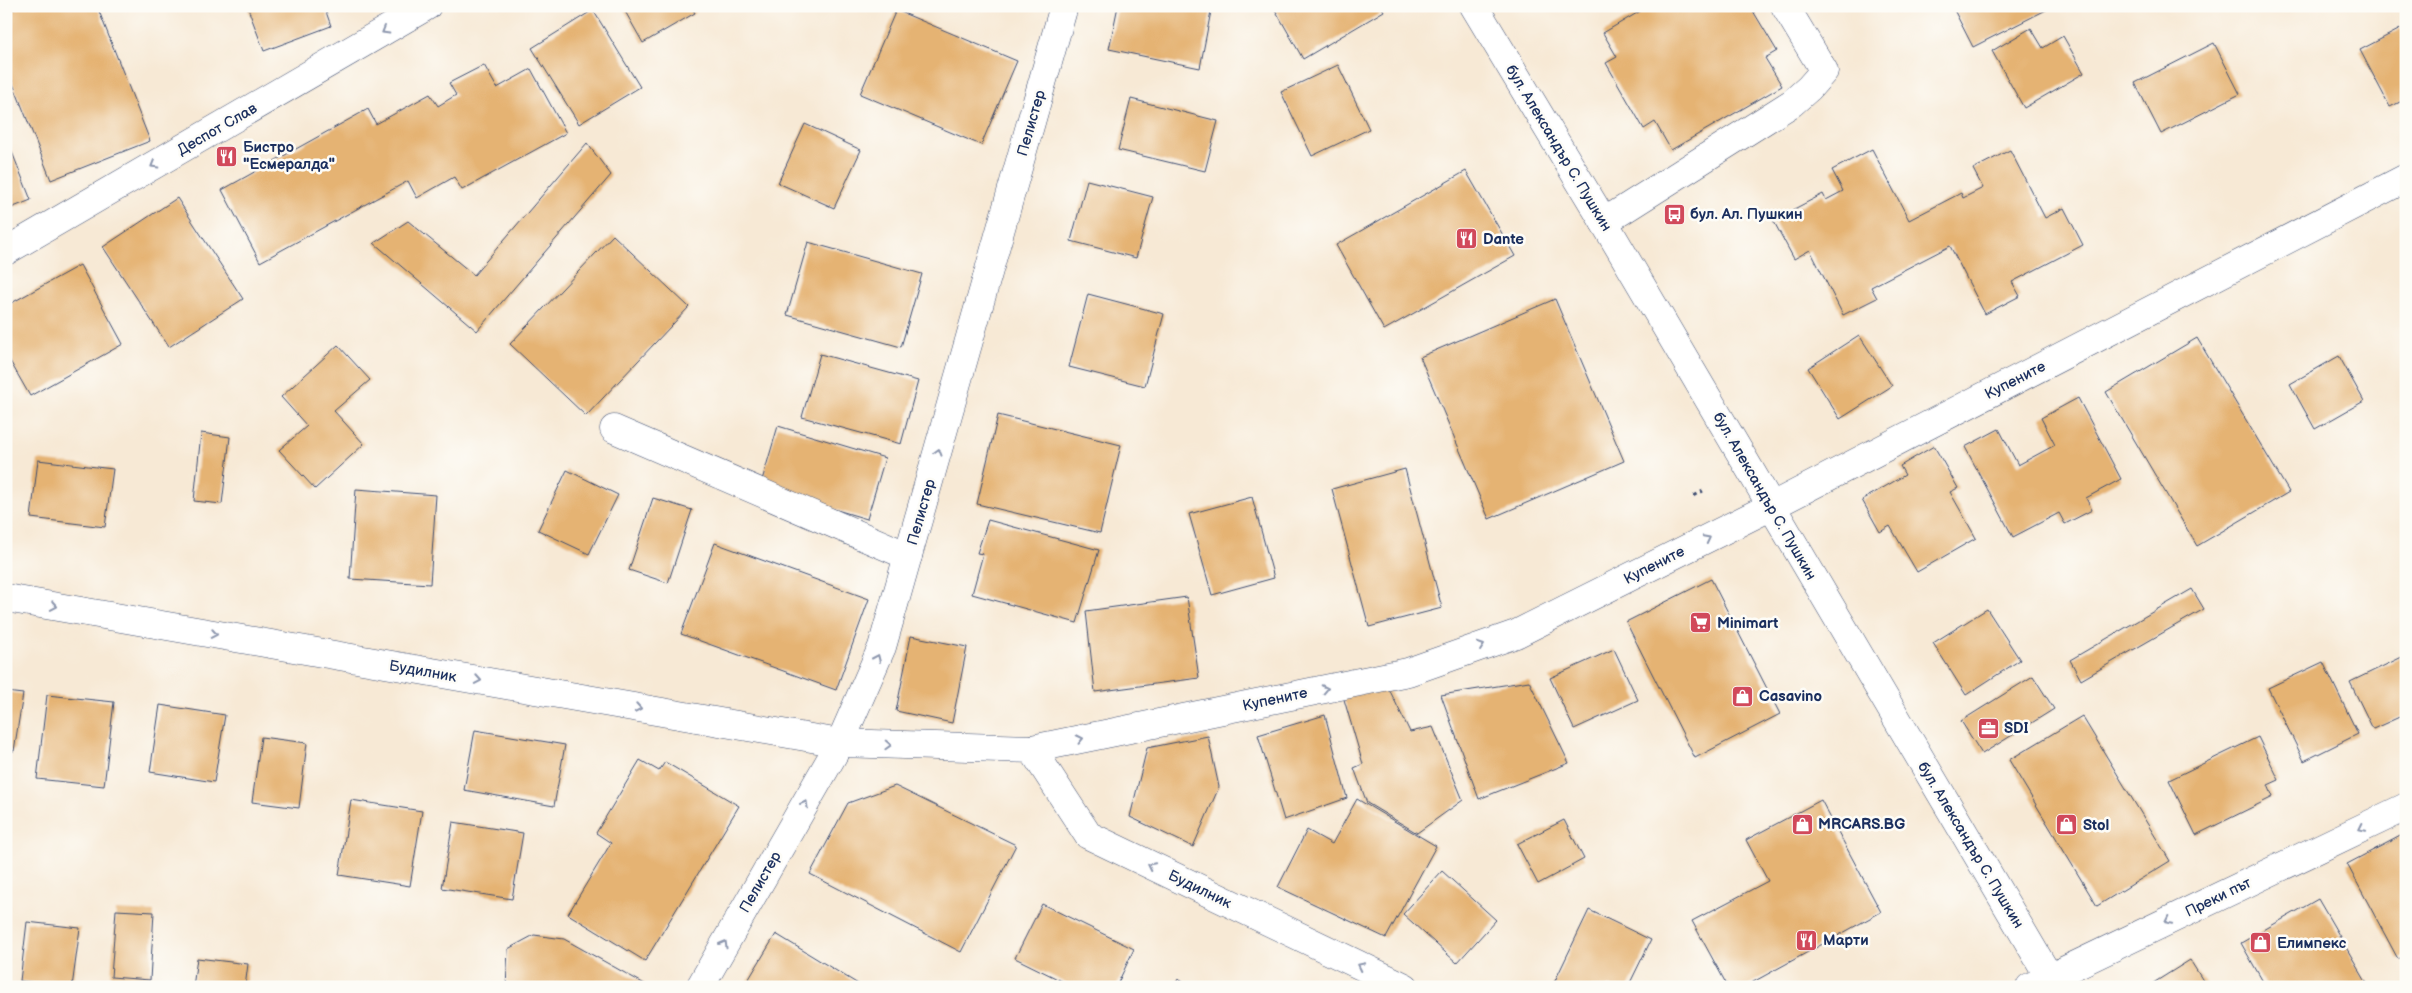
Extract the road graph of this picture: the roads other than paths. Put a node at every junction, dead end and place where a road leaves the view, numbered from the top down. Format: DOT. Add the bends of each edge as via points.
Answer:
graph roads {
  1 [pos="428,6"];
  2 [pos="1064,6"];
  3 [pos="1474,6"];
  4 [pos="1785,6"];
  5 [pos="2406,178"];
  6 [pos="1604,222"];
  7 [pos="6,251"];
  8 [pos="614,429"];
  9 [pos="1770,507"];
  10 [pos="908,556"];
  11 [pos="6,598"];
  12 [pos="840,744"];
  13 [pos="1032,749"];
  14 [pos="2406,807"];
  15 [pos="2045,984"];
  16 [pos="700,987"];
  17 [pos="1405,987"];
  1 -- 7 [label="street, Деспот Слав, one-way"];
  10 -- 2 [label="street, Пелистер, one-way"];
  3 -- 6 [label="street, бул. Александър С. Пушкин"];
  4 -- 6 [label="street" via="1824,71 1814,83 1792,103"];
  5 -- 9 [label="street, Купените"];
  6 -- 9 [label="street, бул. Александър С. Пушкин"];
  8 -- 10 [label="street"];
  13 -- 9 [label="street, Купените, one-way" via="1408,672 1516,634"];
  9 -- 15 [label="street, бул. Александър С. Пушкин"];
  12 -- 10 [label="street, Пелистер, one-way" via="882,646"];
  11 -- 12 [label="street, Будилник, one-way"];
  12 -- 13 [label="street, Купените, one-way"];
  16 -- 12 [label="street, Пелистер, one-way"];
  17 -- 13 [label="street, Будилник, one-way" via="1088,835"];
  14 -- 15 [label="street, Преки път, one-way"];
}
